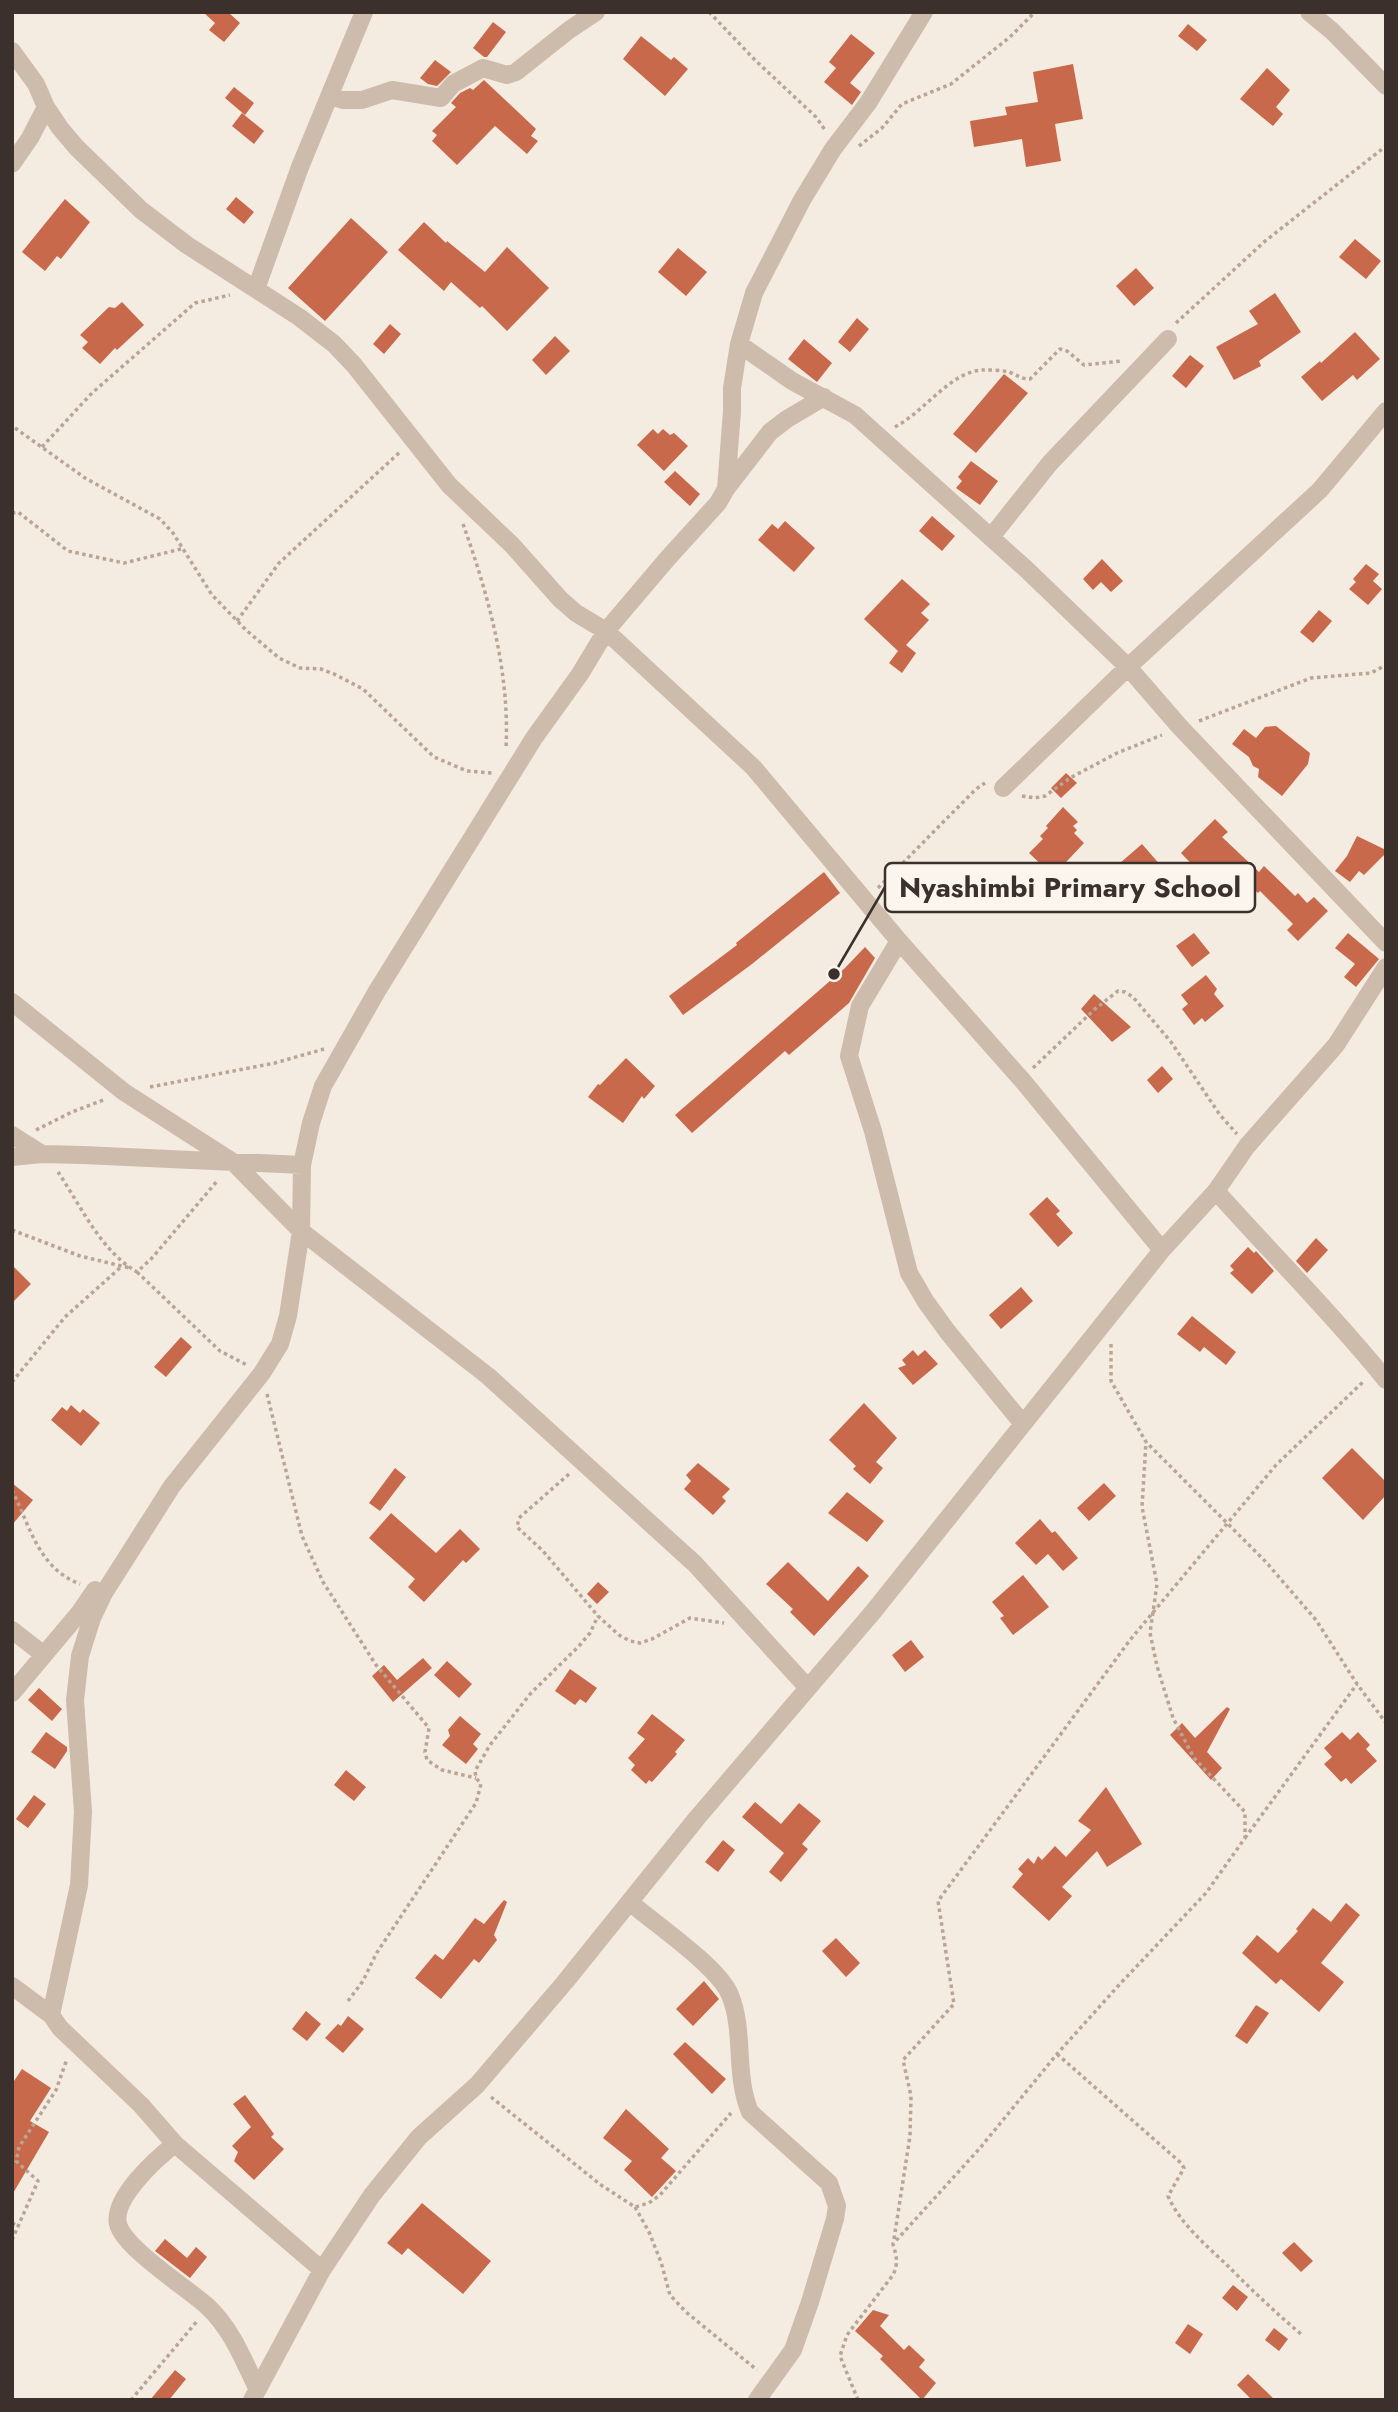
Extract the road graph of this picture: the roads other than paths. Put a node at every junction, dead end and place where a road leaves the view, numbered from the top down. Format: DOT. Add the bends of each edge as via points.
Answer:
graph roads {
  1 [pos="364,12"];
  2 [pos="596,12"];
  3 [pos="924,12"];
  4 [pos="1309,12"];
  5 [pos="12,51"];
  6 [pos="1386,86"];
  7 [pos="331,96"];
  8 [pos="46,107"];
  9 [pos="12,164"];
  10 [pos="256,289"];
  11 [pos="1168,334"];
  12 [pos="739,344"];
  13 [pos="824,397"];
  14 [pos="1386,411"];
  15 [pos="726,489"];
  16 [pos="991,537"];
  17 [pos="606,631"];
  18 [pos="1128,667"];
  19 [pos="1003,788"];
  20 [pos="898,941"];
  21 [pos="1386,943"];
  22 [pos="1386,967"];
  23 [pos="12,1002"];
  24 [pos="15,1137"];
  25 [pos="43,1154"];
  26 [pos="12,1157"];
  27 [pos="233,1162"];
  28 [pos="302,1165"];
  29 [pos="1216,1191"];
  30 [pos="301,1231"];
  31 [pos="1162,1250"];
  32 [pos="1386,1380"];
  33 [pos="1023,1424"];
  34 [pos="95,1590"];
  35 [pos="12,1630"];
  36 [pos="44,1655"];
  37 [pos="808,1688"];
  38 [pos="12,1693"];
  39 [pos="631,1903"];
  40 [pos="12,1986"];
  41 [pos="51,2015"];
  42 [pos="175,2144"];
  43 [pos="322,2270"];
  44 [pos="255,2394"];
  45 [pos="757,2400"];
  1 -- 7 [label="street"];
  2 -- 7 [label="street" via="516,72 507,75 483,68 453,84 441,98 392,90 362,100"];
  3 -- 12 [label="street" via="802,200 754,293"];
  4 -- 6 [label="street"];
  5 -- 8 [label="street"];
  7 -- 10 [label="street"];
  8 -- 9 [label="street"];
  8 -- 10 [label="street" via="77,148 141,210"];
  10 -- 17 [label="street" via="334,344 449,485 560,599"];
  11 -- 16 [label="street" via="1050,463"];
  12 -- 13 [label="street"];
  12 -- 15 [label="street"];
  13 -- 15 [label="street" via="770,432"];
  13 -- 16 [label="street" via="855,415"];
  14 -- 18 [label="street" via="1320,490"];
  15 -- 17 [label="street"];
  16 -- 18 [label="street"];
  17 -- 20 [label="street" via="754,767"];
  17 -- 28 [label="street" via="503,781 346,1043 323,1086"];
  18 -- 19 [label="street"];
  18 -- 21 [label="street"];
  20 -- 31 [label="street"];
  20 -- 33 [label="street" via="860,1006 849,1056 909,1273 947,1331"];
  22 -- 29 [label="street" via="1336,1045 1247,1146"];
  23 -- 27 [label="street" via="124,1092"];
  24 -- 25 [label="street"];
  25 -- 26 [label="street"];
  25 -- 27 [label="street"];
  27 -- 28 [label="street"];
  27 -- 30 [label="street"];
  28 -- 30 [label="street"];
  29 -- 31 [label="street"];
  29 -- 32 [label="street"];
  30 -- 37 [label="street" via="488,1376 695,1564"];
  30 -- 41 [label="street" via="280,1344 172,1486 104,1593 80,1656 75,1700 83,1812 79,1885"];
  31 -- 33 [label="street"];
  33 -- 37 [label="street"];
  34 -- 36 [label="street"];
  35 -- 36 [label="street"];
  36 -- 38 [label="street"];
  37 -- 39 [label="street" via="696,1818"];
  39 -- 43 [label="street" via="477,2085 419,2137 372,2195"];
  39 -- 45 [label="street" via="712,1970 730,1994 744,2099 750,2112 829,2183 837,2206 793,2350"];
  40 -- 41 [label="street"];
  41 -- 42 [label="street"];
  42 -- 43 [label="street"];
  42 -- 44 [label="street" via="141,2174 117,2213 118,2223 136,2250 209,2308 228,2330"];
  43 -- 44 [label="street"];
}
